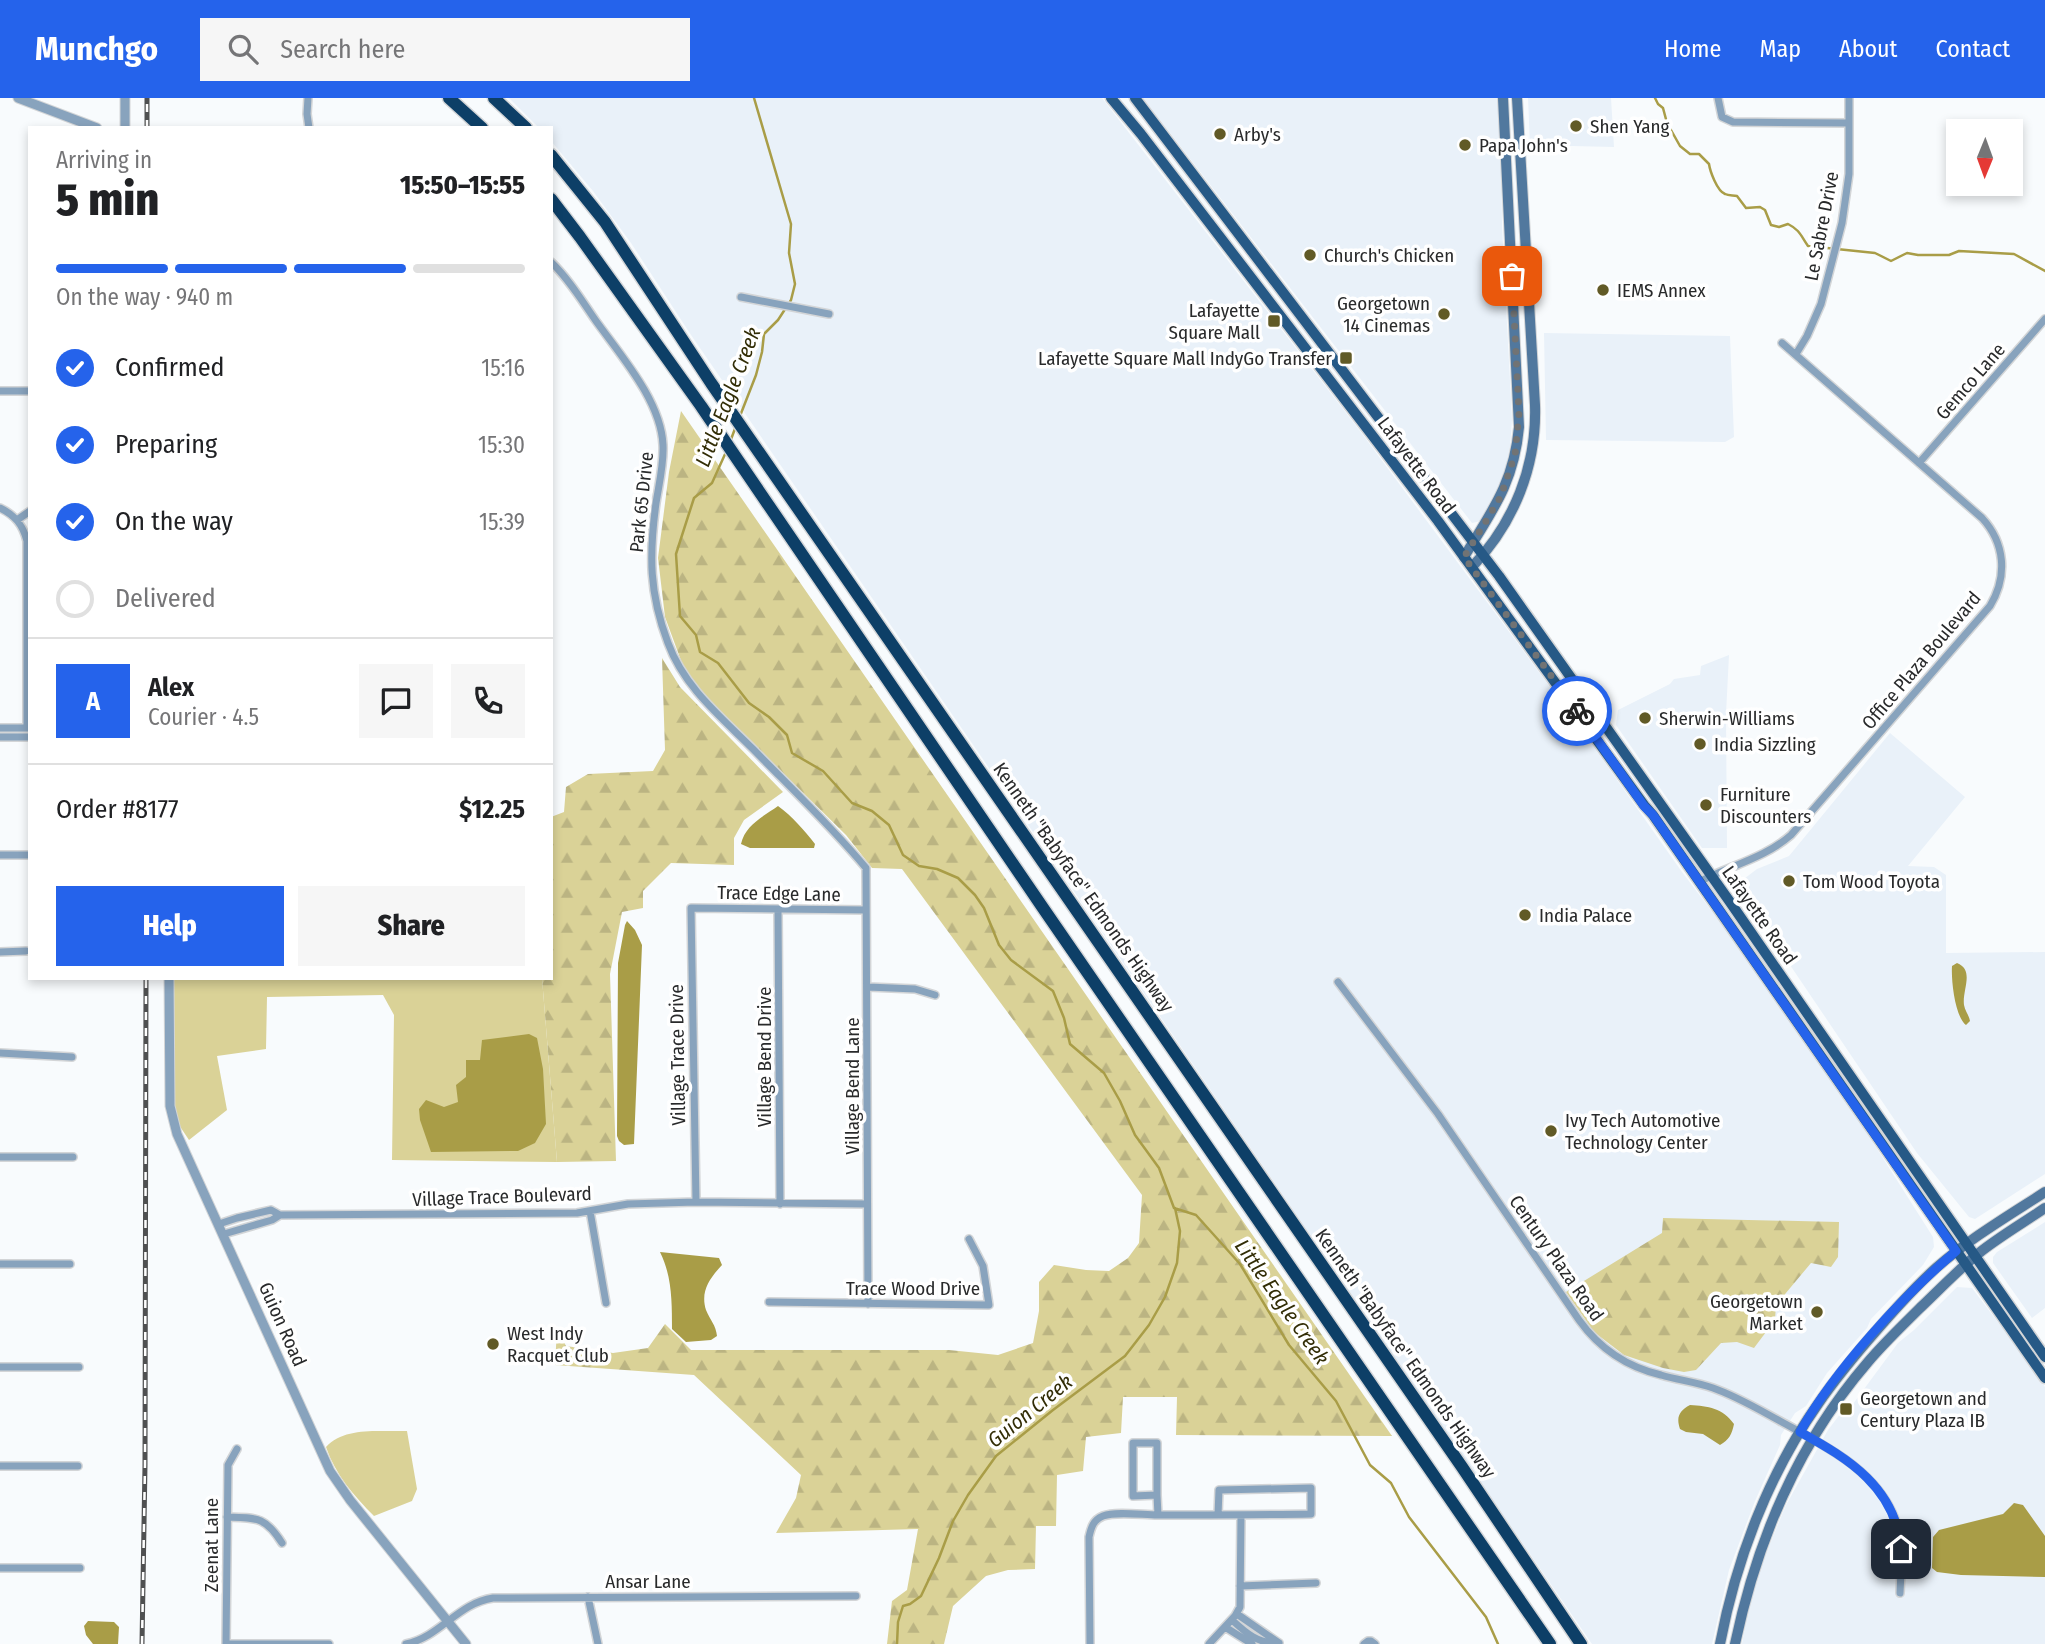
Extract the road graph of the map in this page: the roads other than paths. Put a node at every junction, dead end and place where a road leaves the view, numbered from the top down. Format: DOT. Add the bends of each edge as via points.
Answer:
graph roads {
  1 [pos="18,98"];
  2 [pos="125,98"];
  3 [pos="308,98"];
  4 [pos="449,98"];
  5 [pos="494,98"];
  6 [pos="1111,98"];
  7 [pos="1135,98"];
  8 [pos="1503,98"];
  9 [pos="1517,98"];
  10 [pos="1718,98"];
  11 [pos="1849,98"];
  12 [pos="1849,123"];
  13 [pos="92,126"];
  14 [pos="125,126"];
  15 [pos="309,126"];
  16 [pos="480,126"];
  17 [pos="524,126"];
  18 [pos="553,157"];
  19 [pos="553,203"];
  20 [pos="553,264"];
  21 [pos="741,298"];
  22 [pos="829,314"];
  23 [pos="2045,319"];
  24 [pos="1782,343"];
  25 [pos="1796,354"];
  26 [pos="0,391"];
  27 [pos="28,391"];
  28 [pos="1919,463"];
  29 [pos="0,508"];
  30 [pos="28,512"];
  31 [pos="17,520"];
  32 [pos="1473,542"];
  33 [pos="28,550"];
  34 [pos="1483,555"];
  35 [pos="1464,557"];
  36 [pos="1472,567"];
  37 [pos="0,728"];
  38 [pos="28,731"];
  39 [pos="28,731"];
  40 [pos="0,737"];
  41 [pos="0,855"];
  42 [pos="28,855"];
  43 [pos="866,868"];
  44 [pos="1711,876"];
  45 [pos="1699,882"];
  46 [pos="691,908"];
  47 [pos="778,910"];
  48 [pos="866,910"];
  49 [pos="0,951"];
  50 [pos="26,951"];
  51 [pos="169,980"];
  52 [pos="1338,982"];
  53 [pos="868,987"];
  54 [pos="934,996"];
  55 [pos="0,1053"];
  56 [pos="72,1057"];
  57 [pos="0,1157"];
  58 [pos="73,1157"];
  59 [pos="2045,1192"];
  60 [pos="696,1202"];
  61 [pos="780,1204"];
  62 [pos="867,1204"];
  63 [pos="2045,1208"];
  64 [pos="590,1210"];
  65 [pos="280,1215"];
  66 [pos="219,1224"];
  67 [pos="224,1234"];
  68 [pos="969,1239"];
  69 [pos="1968,1244"];
  70 [pos="1956,1251"];
  71 [pos="1976,1256"];
  72 [pos="0,1264"];
  73 [pos="70,1264"];
  74 [pos="1966,1265"];
  75 [pos="606,1303"];
  76 [pos="769,1303"];
  77 [pos="868,1304"];
  78 [pos="2045,1357"];
  79 [pos="0,1367"];
  80 [pos="79,1367"];
  81 [pos="2045,1378"];
  82 [pos="1800,1432"];
  83 [pos="1812,1439"];
  84 [pos="237,1449"];
  85 [pos="0,1466"];
  86 [pos="78,1466"];
  87 [pos="1157,1495"];
  88 [pos="1157,1515"];
  89 [pos="1218,1515"];
  90 [pos="1241,1515"];
  91 [pos="227,1517"];
  92 [pos="282,1543"];
  93 [pos="0,1568"];
  94 [pos="80,1568"];
  95 [pos="1316,1583"];
  96 [pos="1240,1586"];
  97 [pos="1900,1593"];
  98 [pos="856,1596"];
  99 [pos="588,1597"];
  100 [pos="1234,1617"];
  101 [pos="448,1621"];
  102 [pos="1225,1627"];
  103 [pos="1279,1643"];
  104 [pos="226,1644"];
  105 [pos="329,1644"];
  106 [pos="406,1644"];
  107 [pos="466,1644"];
  108 [pos="598,1644"];
  109 [pos="1090,1644"];
  110 [pos="1209,1644"];
  111 [pos="1252,1644"];
  112 [pos="1364,1644"];
  113 [pos="1375,1644"];
  114 [pos="1550,1644"];
  115 [pos="1581,1644"];
  116 [pos="1720,1644"];
  117 [pos="1735,1644"];
  1 -- 13 [label="street"];
  2 -- 14 [label="street"];
  3 -- 15 [label="street"];
  4 -- 16 [label="highway"];
  5 -- 17 [label="highway"];
  6 -- 35 [label="main road, Lafayette Road"];
  7 -- 32 [label="main road, Lafayette Road"];
  8 -- 32 [label="main road" via="1519,427 1506,485"];
  9 -- 34 [label="main road" via="1534,436 1520,493"];
  10 -- 12 [label="street" via="1722,117 1733,122"];
  11 -- 12 [label="street, Le Sabre Drive"];
  12 -- 25 [label="street, Le Sabre Drive" via="1848,185 1838,240 1816,317"];
  18 -- 115 [label="highway, Kenneth \"Babyface\" Edmonds Highway" via="605,222 711,383"];
  19 -- 114 [label="highway" via="701,406"];
  20 -- 43 [label="street, Park 65 Drive" via="653,407 663,454 651,540 651,578 656,610 679,666 699,695"];
  21 -- 22 [label="street"];
  23 -- 28 [label="street, Gemco Lane"];
  24 -- 25 [label="street, Office Plaza Boulevard"];
  25 -- 28 [label="street, Office Plaza Boulevard"];
  26 -- 27 [label="street"];
  28 -- 44 [label="street, Office Plaza Boulevard" via="1993,532 2003,566 1996,597 1791,835 1769,851"];
  29 -- 31 [label="street"];
  30 -- 31 [label="street"];
  31 -- 33 [label="street"];
  32 -- 34 [label="main road, Lafayette Road"];
  32 -- 35 [label="main road"];
  34 -- 36 [label="main road"];
  34 -- 44 [label="main road, Lafayette Road"];
  35 -- 36 [label="main road, Lafayette Road"];
  36 -- 45 [label="main road, Lafayette Road"];
  37 -- 38 [label="street"];
  39 -- 40 [label="street"];
  41 -- 42 [label="street"];
  43 -- 48 [label="street, Village Bend Lane"];
  44 -- 45 [label="street, Office Plaza Boulevard"];
  44 -- 69 [label="main road, Lafayette Road"];
  45 -- 70 [label="main road, Lafayette Road"];
  46 -- 47 [label="street, Trace Edge Lane"];
  46 -- 60 [label="street, Village Trace Drive"];
  47 -- 48 [label="street, Trace Edge Lane"];
  47 -- 61 [label="street, Village Bend Drive"];
  48 -- 53 [label="street, Village Bend Lane"];
  49 -- 50 [label="street"];
  51 -- 66 [label="street, Guion Road" via="171,1113"];
  52 -- 82 [label="street, Century Plaza Road" via="1438,1114 1600,1344 1633,1366 1723,1392"];
  53 -- 54 [label="street" via="915,989"];
  53 -- 62 [label="street, Village Bend Lane"];
  55 -- 56 [label="street"];
  57 -- 58 [label="street"];
  59 -- 69 [label="main road"];
  60 -- 61 [label="street, Village Trace Boulevard"];
  60 -- 64 [label="street, Village Trace Boulevard"];
  61 -- 62 [label="street, Village Trace Boulevard"];
  62 -- 77 [label="street, Village Bend Lane"];
  63 -- 71 [label="main road"];
  64 -- 65 [label="street, Village Trace Boulevard"];
  64 -- 75 [label="street"];
  65 -- 66 [label="street" via="271,1210"];
  65 -- 67 [label="street, Village Trace Boulevard"];
  66 -- 67 [label="street, Guion Road"];
  67 -- 101 [label="street, Guion Road" via="330,1471"];
  68 -- 77 [label="street, Trace Wood Drive" via="983,1266 989,1305"];
  69 -- 70 [label="main road"];
  69 -- 71 [label="main road, Lafayette Road"];
  70 -- 74 [label="main road, Lafayette Road"];
  70 -- 82 [label="main road" via="1888,1317"];
  71 -- 74 [label="main road"];
  71 -- 78 [label="main road, Lafayette Road"];
  72 -- 73 [label="street"];
  74 -- 81 [label="main road, Lafayette Road"];
  74 -- 83 [label="main road" via="1868,1362"];
  76 -- 77 [label="street, Trace Wood Drive"];
  79 -- 80 [label="street"];
  82 -- 83 [label="street, Century Plaza Road"];
  82 -- 116 [label="main road" via="1749,1539"];
  83 -- 97 [label="street, Century Plaza Road" via="1856,1468 1887,1502 1900,1539"];
  83 -- 117 [label="main road" via="1765,1535"];
  84 -- 91 [label="street, Zeenat Lane" via="228,1465"];
  85 -- 86 [label="street"];
  87 -- 87 [label="street" via="1133,1496 1133,1443 1157,1443"];
  87 -- 88 [label="street"];
  88 -- 89 [label="street"];
  88 -- 109 [label="street" via="1105,1515 1093,1525 1088,1543"];
  89 -- 90 [label="street"];
  89 -- 90 [label="street" via="1219,1490 1311,1488 1311,1514"];
  90 -- 96 [label="street"];
  91 -- 92 [label="street" via="257,1518"];
  91 -- 104 [label="street, Zeenat Lane"];
  93 -- 94 [label="street"];
  95 -- 96 [label="street"];
  96 -- 100 [label="street" via="1240,1606"];
  98 -- 99 [label="street, Ansar Lane"];
  99 -- 101 [label="street, Ansar Lane" via="483,1599"];
  99 -- 108 [label="street"];
  100 -- 102 [label="street"];
  100 -- 103 [label="street"];
  101 -- 106 [label="street, Ansar Lane" via="421,1640"];
  101 -- 107 [label="street, Guion Road"];
  102 -- 110 [label="street"];
  102 -- 111 [label="street"];
  104 -- 105 [label="street"];
  112 -- 113 [label="street"];
}
